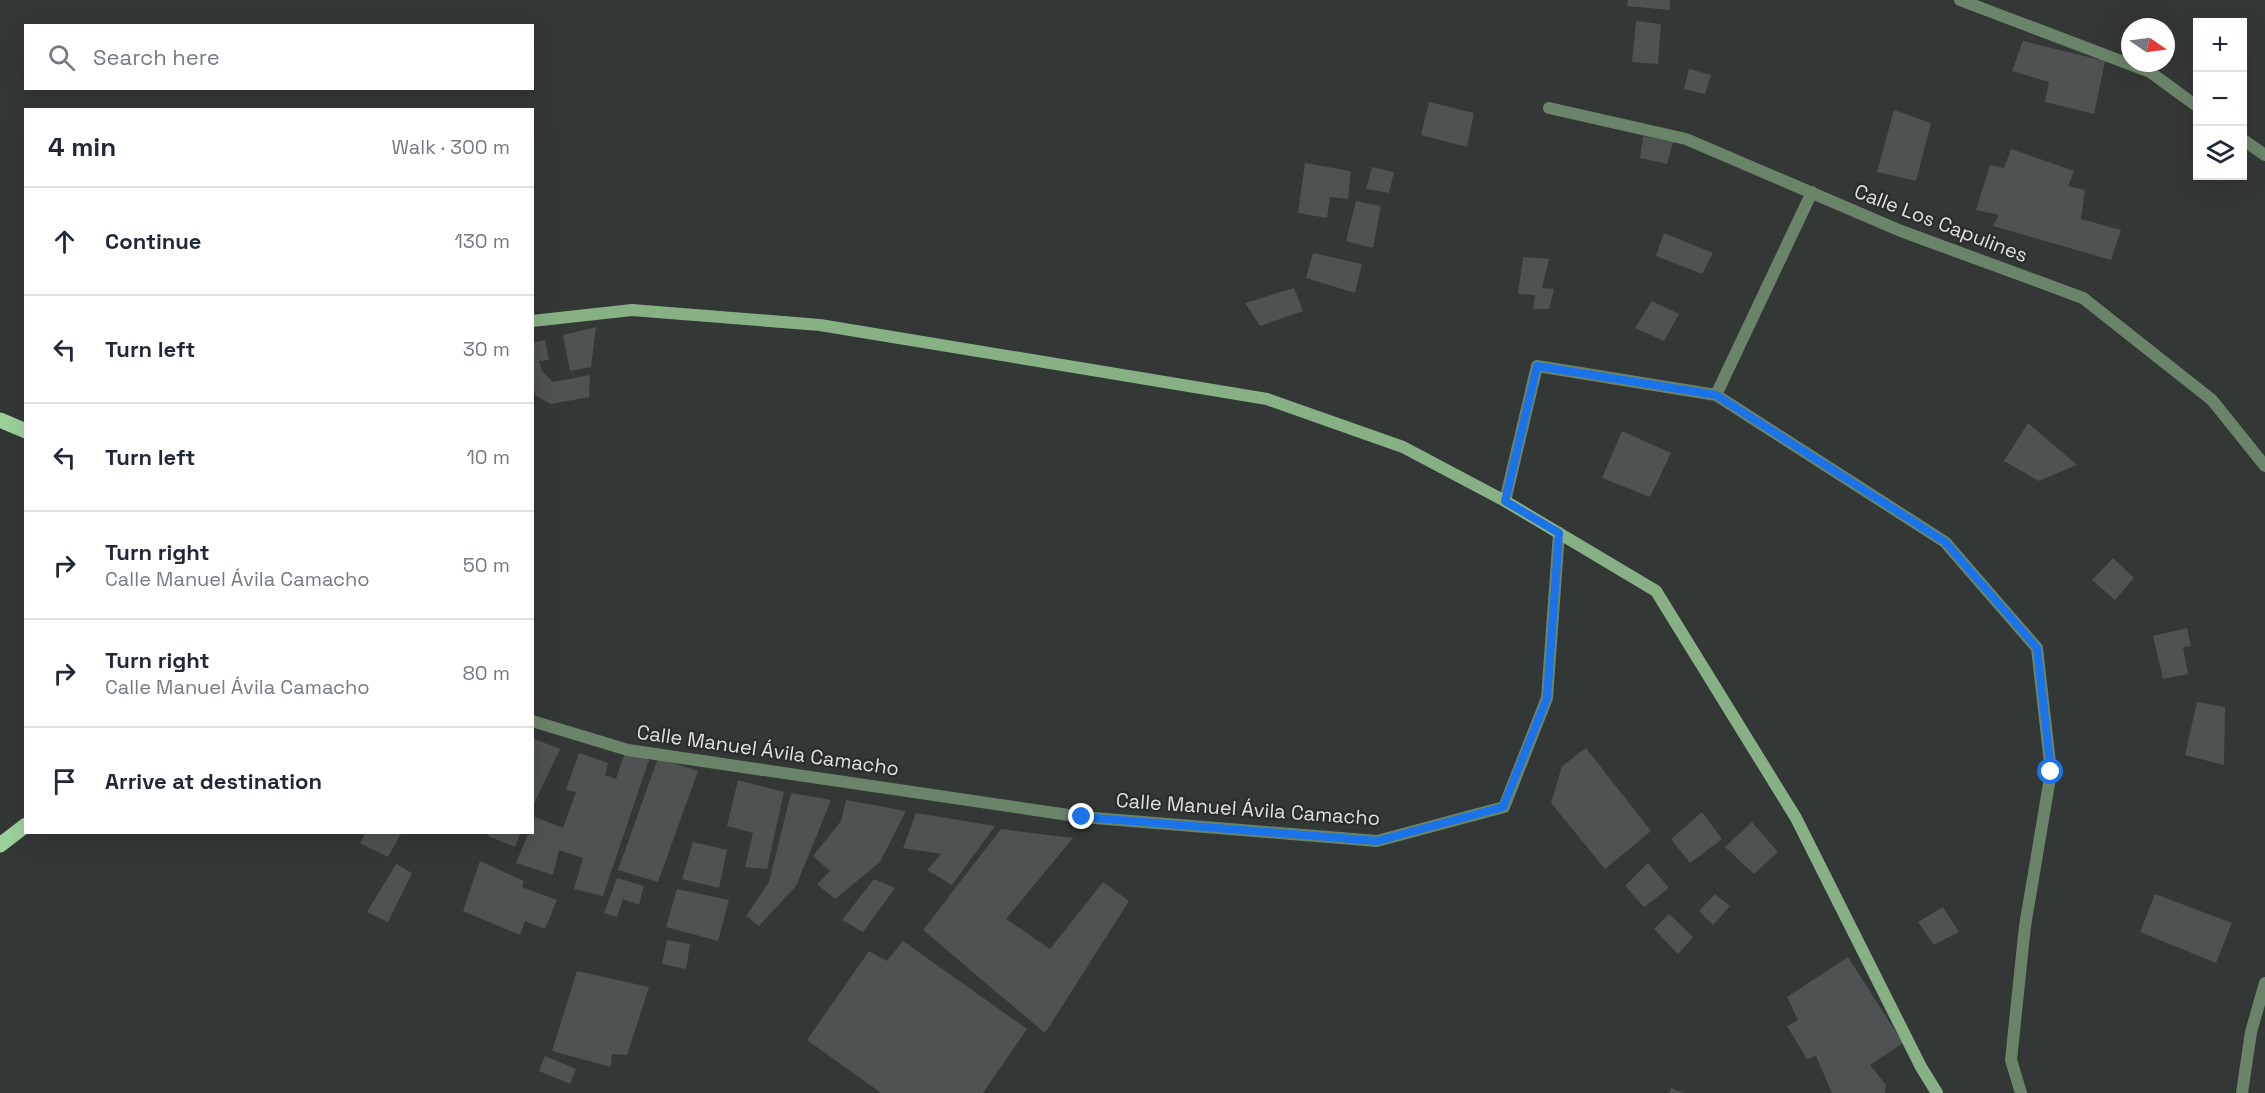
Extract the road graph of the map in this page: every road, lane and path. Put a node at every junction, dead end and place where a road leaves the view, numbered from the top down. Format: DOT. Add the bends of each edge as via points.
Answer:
graph roads {
  1 [pos="1960,0"];
  2 [pos="2193,103"];
  3 [pos="1549,108"];
  4 [pos="2247,142"];
  5 [pos="2265,155"];
  6 [pos="1812,192"];
  7 [pos="534,321"];
  8 [pos="1716,395"];
  9 [pos="0,420"];
  10 [pos="24,430"];
  11 [pos="2265,466"];
  12 [pos="1505,501"];
  13 [pos="1559,533"];
  14 [pos="534,722"];
  15 [pos="24,827"];
  16 [pos="0,845"];
  17 [pos="2265,983"];
  18 [pos="1936,1093"];
  19 [pos="2021,1093"];
  20 [pos="2242,1093"];
  1 -- 2 [label="street" via="2150,72"];
  3 -- 6 [label="street, Calle Los Capulines" via="1686,139"];
  4 -- 5 [label="street"];
  6 -- 8 [label="street"];
  6 -- 11 [label="street, Calle Los Capulines" via="1901,231 2083,298 2212,400"];
  7 -- 12 [label="main road" via="632,310 820,325 1267,399 1403,447"];
  8 -- 12 [label="street" via="1537,366"];
  8 -- 19 [label="street" via="1945,542 2037,648 2051,772 2025,926 2012,1060"];
  9 -- 10 [label="main road"];
  12 -- 13 [label="main road"];
  13 -- 14 [label="street, Calle Manuel Ávila Camacho" via="1547,698 1503,807 1377,841 1071,815 628,750"];
  13 -- 18 [label="main road" via="1656,591 1796,818"];
  15 -- 16 [label="main road"];
  17 -- 20 [label="street" via="2251,1032"];
}
